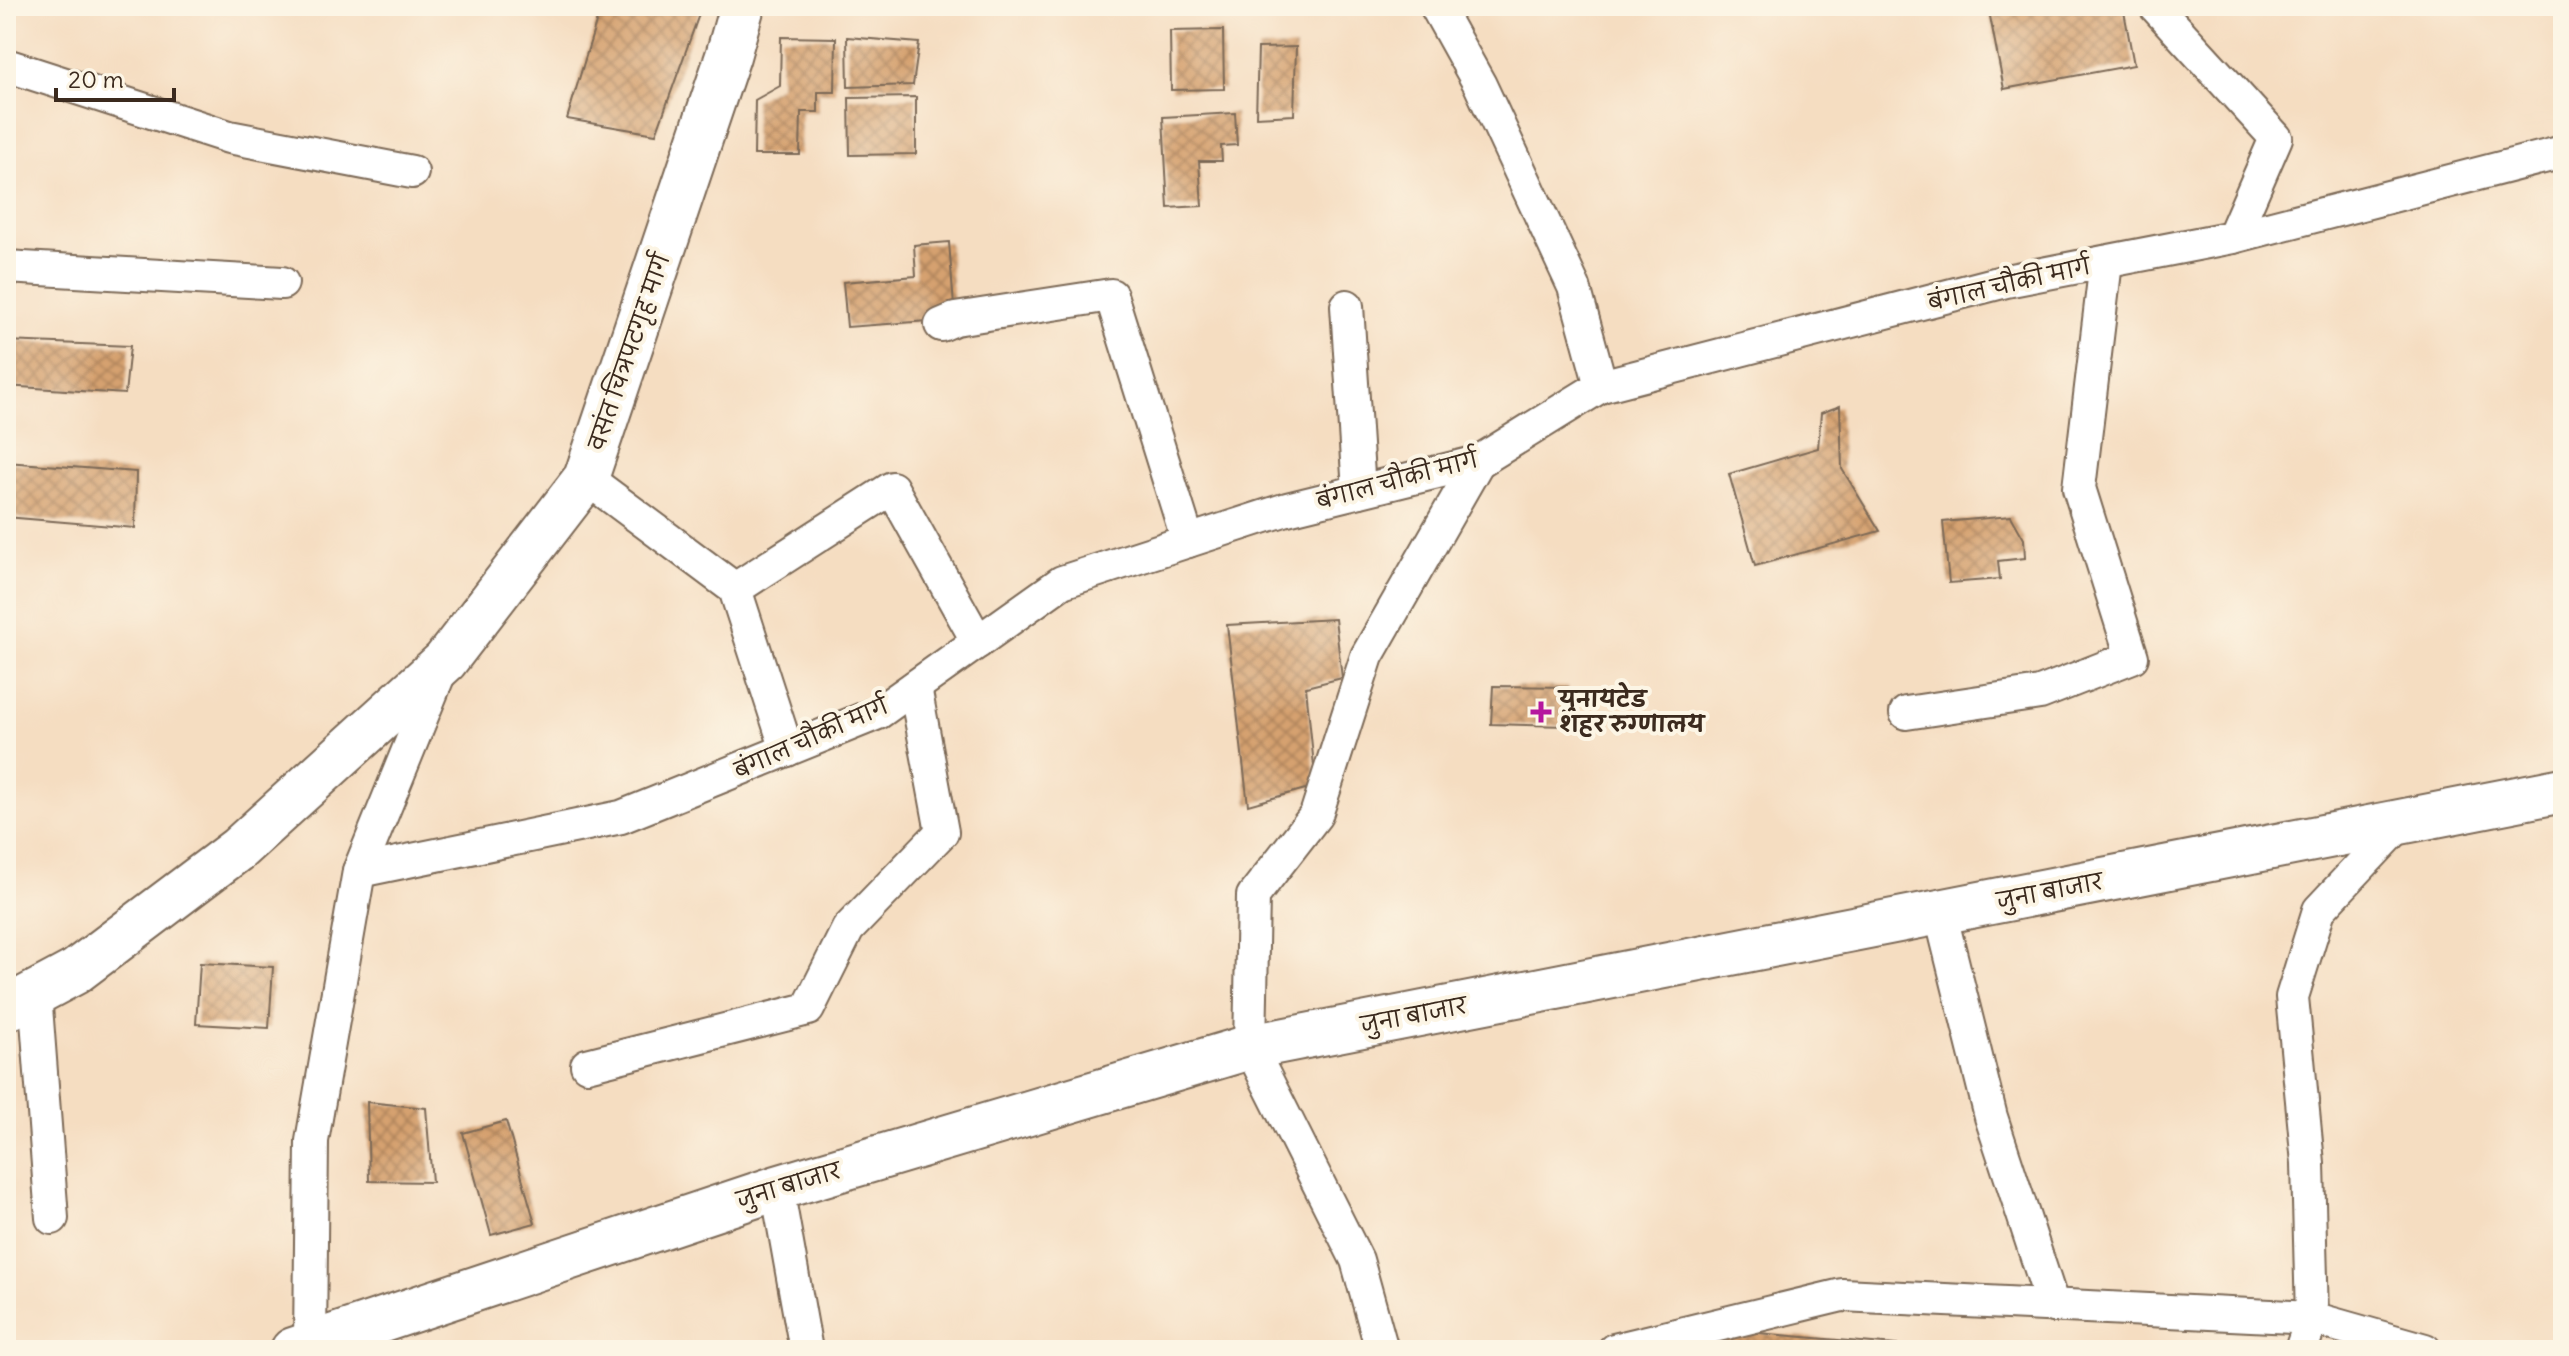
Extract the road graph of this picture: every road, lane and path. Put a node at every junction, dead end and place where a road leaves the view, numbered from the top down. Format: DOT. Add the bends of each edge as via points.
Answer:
graph roads {
  1 [pos="742,6"];
  2 [pos="1436,6"];
  3 [pos="2155,6"];
  4 [pos="6,65"];
  5 [pos="2563,152"];
  6 [pos="412,172"];
  7 [pos="2233,237"];
  8 [pos="2106,262"];
  9 [pos="6,267"];
  10 [pos="282,283"];
  11 [pos="1347,306"];
  12 [pos="941,325"];
  13 [pos="1601,386"];
  14 [pos="1478,462"];
  15 [pos="586,478"];
  16 [pos="1359,491"];
  17 [pos="1188,541"];
  18 [pos="735,589"];
  19 [pos="978,642"];
  20 [pos="445,661"];
  21 [pos="915,687"];
  22 [pos="1906,713"];
  23 [pos="787,750"];
  24 [pos="2563,790"];
  25 [pos="2402,822"];
  26 [pos="359,871"];
  27 [pos="1940,912"];
  28 [pos="20,1001"];
  29 [pos="1250,1047"];
  30 [pos="587,1065"];
  31 [pos="777,1188"];
  32 [pos="52,1218"];
  33 [pos="2053,1306"];
  34 [pos="2312,1318"];
  35 [pos="302,1348"];
  36 [pos="806,1350"];
  37 [pos="1382,1350"];
  38 [pos="1614,1350"];
  39 [pos="2301,1350"];
  40 [pos="2425,1350"];
  1 -- 15 [label="street, वसंत चित्रपटगृह मार्ग"];
  2 -- 13 [label="street" via="1480,85 1574,287"];
  3 -- 7 [label="street" via="2276,138"];
  4 -- 6 [label="street" via="229,137"];
  5 -- 7 [label="street, बंगाल चौकी मार्ग"];
  7 -- 8 [label="street, बंगाल चौकी मार्ग"];
  8 -- 13 [label="street, बंगाल चौकी मार्ग" via="2006,281"];
  8 -- 22 [label="street" via="2079,488 2132,657 2040,693"];
  9 -- 10 [label="street"];
  11 -- 16 [label="street"];
  12 -- 17 [label="street" via="1111,295"];
  13 -- 14 [label="street, बंगाल चौकी मार्ग"];
  14 -- 16 [label="street, बंगाल चौकी मार्ग"];
  14 -- 29 [label="street" via="1367,656 1316,815 1253,896"];
  15 -- 18 [label="street"];
  15 -- 20 [label="street, वसंत चित्रपटगृह मार्ग"];
  16 -- 17 [label="street, बंगाल चौकी मार्ग"];
  17 -- 19 [label="street, बंगाल चौकी मार्ग" via="1062,582"];
  18 -- 19 [label="street" via="892,488"];
  18 -- 23 [label="street"];
  19 -- 21 [label="street, बंगाल चौकी मार्ग"];
  20 -- 26 [label="street"];
  20 -- 28 [label="street, वसंत चित्रपटगृह मार्ग" via="238,849 75,972"];
  21 -- 23 [label="street, बंगाल चौकी मार्ग" via="878,713"];
  21 -- 30 [label="street" via="942,832 848,929 808,1009"];
  23 -- 26 [label="street, बंगाल चौकी मार्ग" via="621,817"];
  24 -- 25 [label="street, जुना बाजार"];
  25 -- 27 [label="street, जुना बाजार"];
  25 -- 34 [label="street" via="2319,910 2292,997 2308,1163"];
  26 -- 35 [label="street" via="312,1141"];
  27 -- 29 [label="street, जुना बाजार"];
  27 -- 33 [label="street" via="1991,1117"];
  28 -- 32 [label="street"];
  29 -- 31 [label="street, जुना बाजार"];
  29 -- 37 [label="street" via="1357,1260"];
  31 -- 35 [label="street, जुना बाजार"];
  31 -- 36 [label="street"];
  33 -- 34 [label="street"];
  33 -- 38 [label="street" via="1842,1295"];
  34 -- 39 [label="street"];
  34 -- 40 [label="street"];
}
